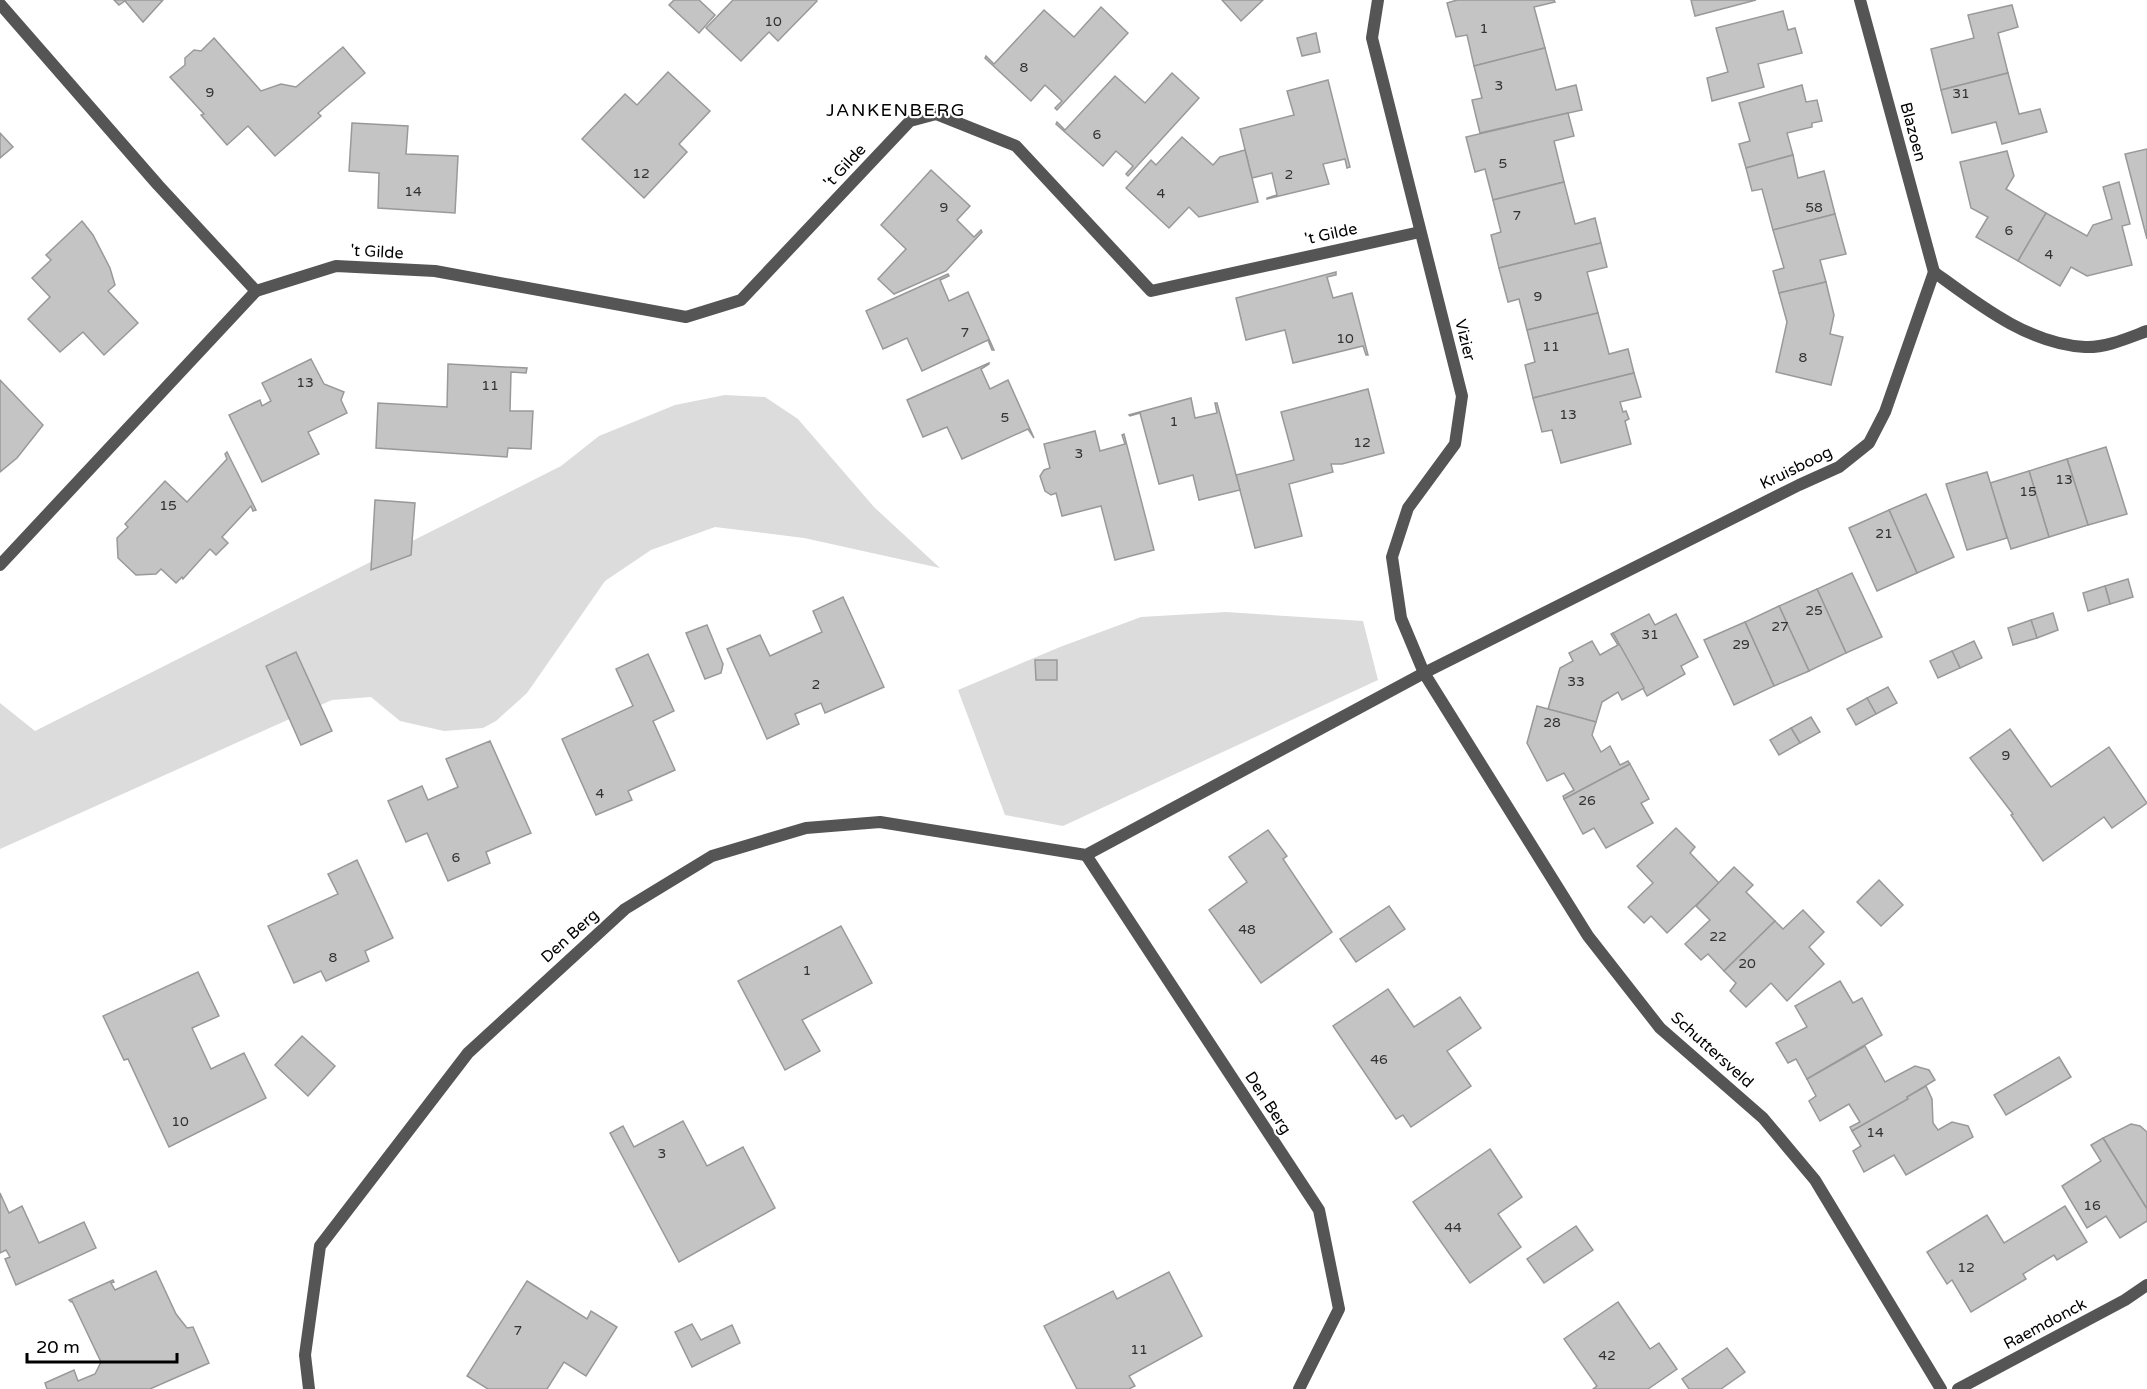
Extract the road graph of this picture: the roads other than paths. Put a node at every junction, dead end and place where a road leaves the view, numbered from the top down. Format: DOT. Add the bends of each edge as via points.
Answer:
graph roads {
  1 [pos="1378,0"];
  2 [pos="1860,0"];
  3 [pos="0,4"];
  4 [pos="1420,232"];
  5 [pos="1934,272"];
  6 [pos="256,291"];
  7 [pos="2147,331"];
  8 [pos="0,565"];
  9 [pos="1424,673"];
  10 [pos="1086,855"];
  11 [pos="2147,1285"];
  12 [pos="309,1389"];
  13 [pos="1299,1389"];
  14 [pos="1941,1389"];
  15 [pos="1958,1389"];
  1 -- 4 [label="street, Vizier" via="1372,38"];
  2 -- 5 [label="street, Blazoen"];
  3 -- 6 [label="street"];
  4 -- 6 [label="street, 't Gilde" via="1150,291 1016,146 936,114 910,121 741,300 686,317 435,271 336,266"];
  4 -- 9 [label="street, Vizier" via="1462,396 1455,444 1408,508 1392,557 1401,618"];
  5 -- 7 [label="street" via="1992,313 2053,342 2086,347"];
  5 -- 9 [label="street, Kruisboog" via="1885,411 1869,443 1839,467"];
  6 -- 8 [label="street, 't Gilde"];
  9 -- 10 [label="street"];
  9 -- 14 [label="street, Schuttersveld" via="1588,936 1660,1028 1763,1118 1815,1180"];
  10 -- 12 [label="street, Den Berg" via="880,822 806,828 712,856 625,909 468,1053 320,1246 305,1355"];
  10 -- 13 [label="street, Den Berg" via="1319,1210 1338,1309"];
  11 -- 15 [label="street, Raemdonck"];
}
